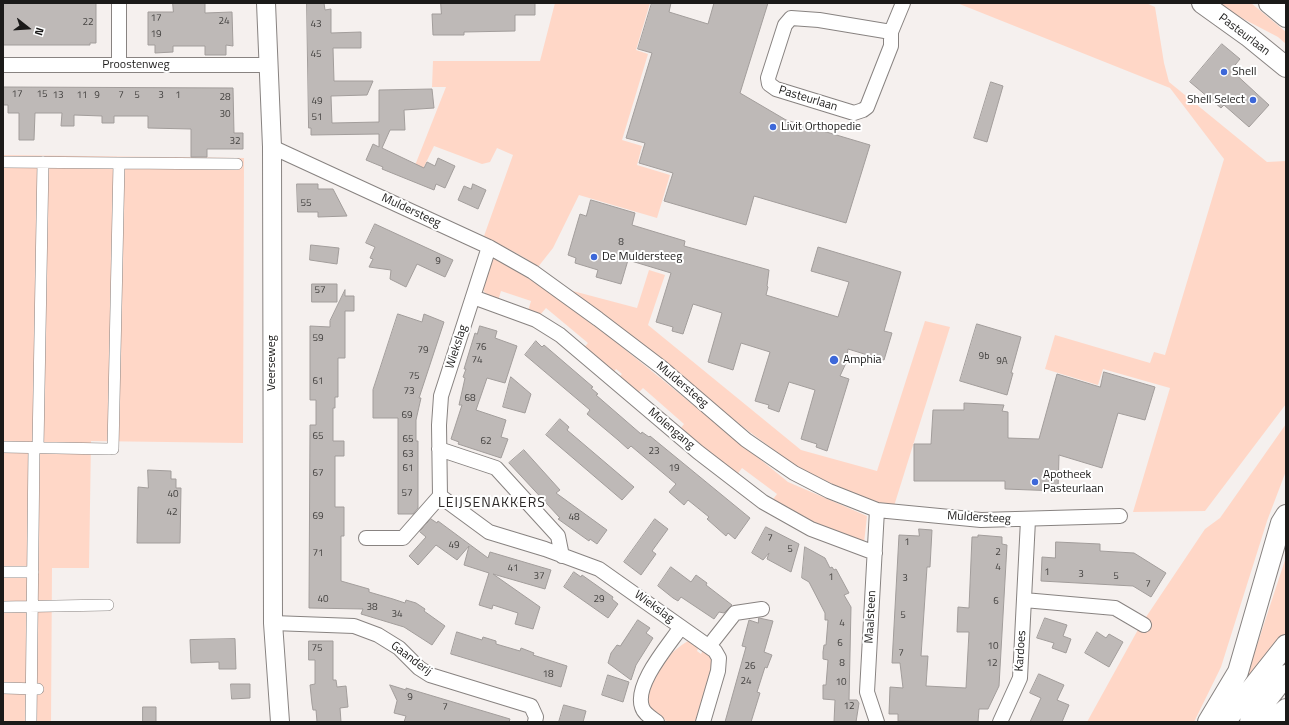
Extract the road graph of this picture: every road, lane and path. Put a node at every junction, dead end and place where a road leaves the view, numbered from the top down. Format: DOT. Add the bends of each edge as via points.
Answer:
graph roads {
  1 [pos="119,3"];
  2 [pos="266,3"];
  3 [pos="904,3"];
  4 [pos="1202,3"];
  5 [pos="1270,3"];
  6 [pos="1286,17"];
  7 [pos="891,32"];
  8 [pos="3,65"];
  9 [pos="119,65"];
  10 [pos="268,65"];
  11 [pos="1286,67"];
  12 [pos="272,147"];
  13 [pos="3,162"];
  14 [pos="43,162"];
  15 [pos="119,163"];
  16 [pos="237,164"];
  17 [pos="489,247"];
  18 [pos="473,297"];
  19 [pos="3,447"];
  20 [pos="36,447"];
  21 [pos="439,449"];
  22 [pos="440,496"];
  23 [pos="877,510"];
  24 [pos="1286,514"];
  25 [pos="1120,516"];
  26 [pos="1028,520"];
  27 [pos="366,538"];
  28 [pos="875,553"];
  29 [pos="562,556"];
  30 [pos="3,572"];
  31 [pos="33,572"];
  32 [pos="1024,600"];
  33 [pos="33,606"];
  34 [pos="108,606"];
  35 [pos="3,607"];
  36 [pos="762,609"];
  37 [pos="273,623"];
  38 [pos="1144,625"];
  39 [pos="681,627"];
  40 [pos="1286,645"];
  41 [pos="709,646"];
  42 [pos="1286,675"];
  43 [pos="3,688"];
  44 [pos="35,688"];
  45 [pos="1286,709"];
  46 [pos="31,722"];
  47 [pos="280,722"];
  48 [pos="535,722"];
  49 [pos="657,722"];
  50 [pos="703,722"];
  51 [pos="877,722"];
  52 [pos="1000,722"];
  53 [pos="1208,722"];
  54 [pos="1225,722"];
  55 [pos="1250,722"];
  56 [pos="1271,722"];
  1 -- 9 [label="street"];
  2 -- 10 [label="street, Veerseweg"];
  3 -- 7 [label="street, Pasteurlaan"];
  4 -- 11 [label="main road, Pasteurlaan"];
  5 -- 6 [label="main road"];
  7 -- 7 [label="street, Pasteurlaan" via="791,18 785,25 768,78 769,84 776,89 854,113 859,112 867,107 891,46"];
  8 -- 9 [label="street, Proostenweg"];
  9 -- 10 [label="street, Proostenweg"];
  10 -- 12 [label="street, Veerseweg"];
  12 -- 17 [label="street, Muldersteeg"];
  12 -- 37 [label="street, Veerseweg"];
  13 -- 14 [label="street"];
  14 -- 15 [label="street"];
  14 -- 20 [label="street"];
  15 -- 16 [label="street"];
  15 -- 20 [label="street" via="111,449"];
  17 -- 18 [label="street, Wiekslag"];
  17 -- 23 [label="street, Muldersteeg" via="533,272 598,318 661,367 746,440 794,473 829,491"];
  18 -- 21 [label="street, Wiekslag" via="440,396"];
  18 -- 28 [label="street, Molengang" via="536,320 560,335 698,452 763,502 811,529"];
  19 -- 20 [label="street"];
  20 -- 31 [label="street"];
  21 -- 22 [label="street, Wiekslag"];
  21 -- 29 [label="street" via="496,468 558,536"];
  22 -- 27 [label="street" via="403,538"];
  22 -- 29 [label="street, Wiekslag" via="489,532"];
  23 -- 26 [label="street, Muldersteeg" via="981,520"];
  23 -- 28 [label="street, Maalsteen"];
  24 -- 53 [label="main road" via="1281,523 1238,672"];
  25 -- 26 [label="street, Muldersteeg"];
  26 -- 32 [label="street, Kardoes"];
  28 -- 51 [label="street, Maalsteen" via="867,692"];
  29 -- 39 [label="street, Wiekslag" via="599,569"];
  30 -- 31 [label="street"];
  31 -- 33 [label="street"];
  32 -- 38 [label="street" via="1115,608"];
  32 -- 52 [label="street, Kardoes" via="1020,678"];
  33 -- 34 [label="street"];
  33 -- 35 [label="street"];
  33 -- 44 [label="street"];
  36 -- 41 [label="street" via="734,613"];
  37 -- 47 [label="street, Veerseweg"];
  37 -- 48 [label="street, Gaanderij" via="354,626 378,635 399,648 430,675 531,706 536,717"];
  39 -- 41 [label="street, Wiekslag"];
  39 -- 49 [label="street, Wiekslag" via="648,672 642,695 642,706 646,714"];
  40 -- 54 [label="main road"];
  41 -- 50 [label="street, Wiekslag" via="719,658 718,671"];
  42 -- 55 [label="main road"];
  43 -- 44 [label="street"];
  44 -- 46 [label="street"];
  45 -- 56 [label="main road"];
}
